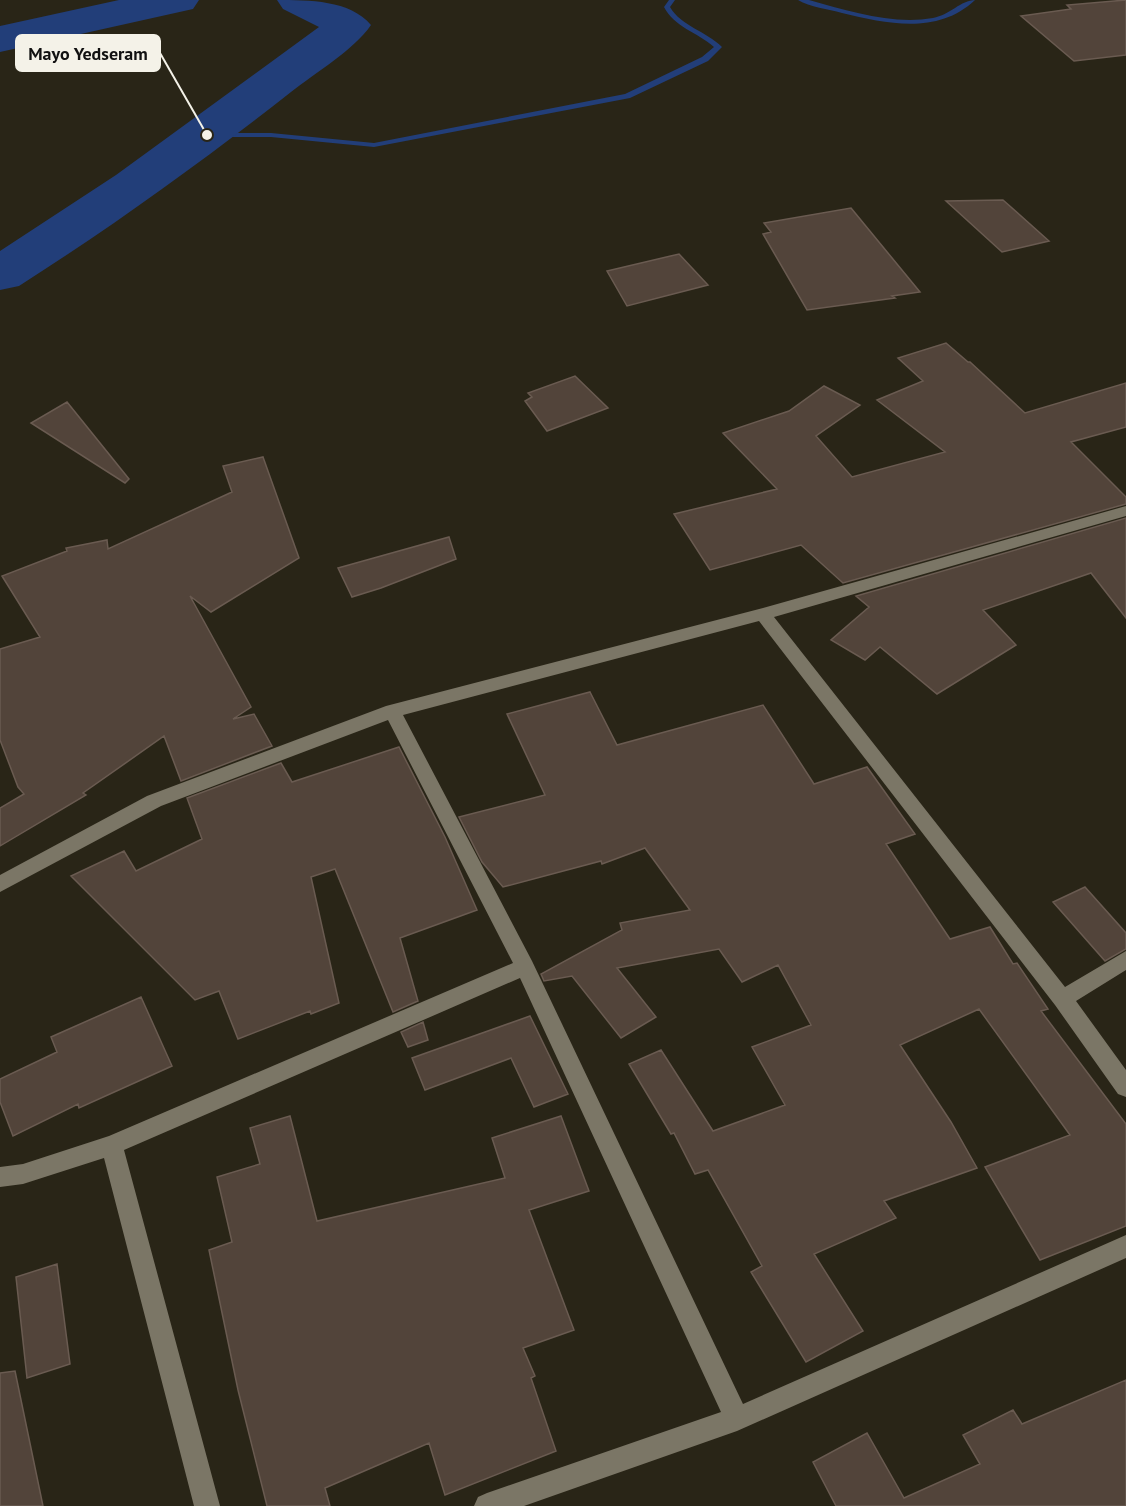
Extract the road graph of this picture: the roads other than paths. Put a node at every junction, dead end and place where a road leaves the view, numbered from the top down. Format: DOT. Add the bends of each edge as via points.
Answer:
graph roads {
  1 [pos="1126,511"];
  2 [pos="763,614"];
  3 [pos="392,711"];
  4 [pos="0,884"];
  5 [pos="1126,960"];
  6 [pos="525,967"];
  7 [pos="1062,999"];
  8 [pos="1126,1087"];
  9 [pos="112,1145"];
  10 [pos="0,1177"];
  11 [pos="1126,1246"];
  12 [pos="737,1419"];
  13 [pos="207,1506"];
  14 [pos="487,1506"];
  1 -- 2 [label="street"];
  2 -- 3 [label="street"];
  2 -- 7 [label="street"];
  3 -- 4 [label="street" via="154,801"];
  3 -- 6 [label="street"];
  5 -- 7 [label="street"];
  6 -- 9 [label="street"];
  6 -- 12 [label="street"];
  7 -- 8 [label="street"];
  9 -- 10 [label="street" via="23,1174"];
  9 -- 13 [label="street"];
  11 -- 12 [label="street"];
  12 -- 14 [label="street"];
}
